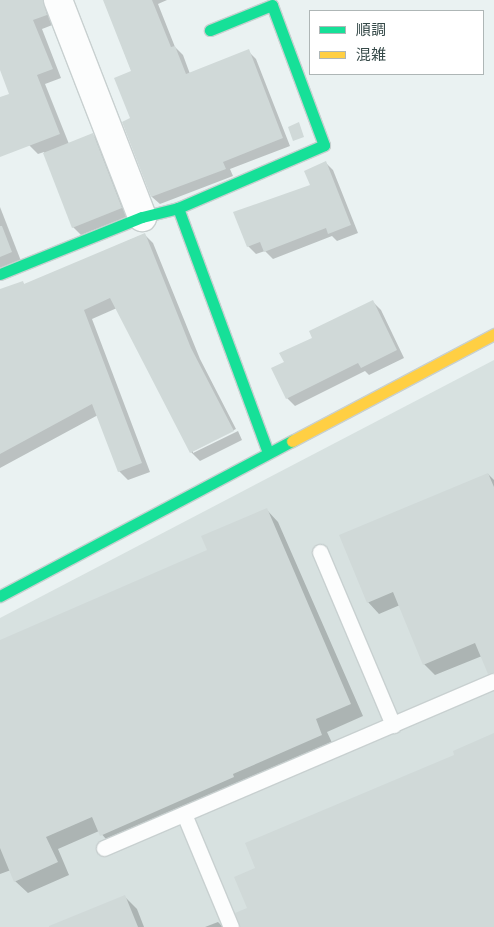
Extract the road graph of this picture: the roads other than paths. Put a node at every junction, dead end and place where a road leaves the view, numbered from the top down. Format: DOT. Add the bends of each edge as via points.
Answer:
graph roads {
  1 [pos="58,0"];
  2 [pos="210,30"];
  3 [pos="178,208"];
  4 [pos="142,217"];
  5 [pos="0,274"];
  6 [pos="494,334"];
  7 [pos="268,452"];
  8 [pos="320,552"];
  9 [pos="0,596"];
  10 [pos="494,681"];
  11 [pos="392,725"];
  12 [pos="184,814"];
  13 [pos="104,848"];
  14 [pos="231,927"];
  1 -- 4 [label="street"];
  2 -- 3 [label="street" via="272,5 324,145"];
  3 -- 4 [label="street"];
  3 -- 7 [label="street"];
  4 -- 5 [label="street"];
  6 -- 7 [label="street"];
  7 -- 9 [label="street"];
  8 -- 11 [label="lane"];
  10 -- 11 [label="lane"];
  11 -- 12 [label="lane"];
  12 -- 13 [label="lane"];
  12 -- 14 [label="lane"];
}
